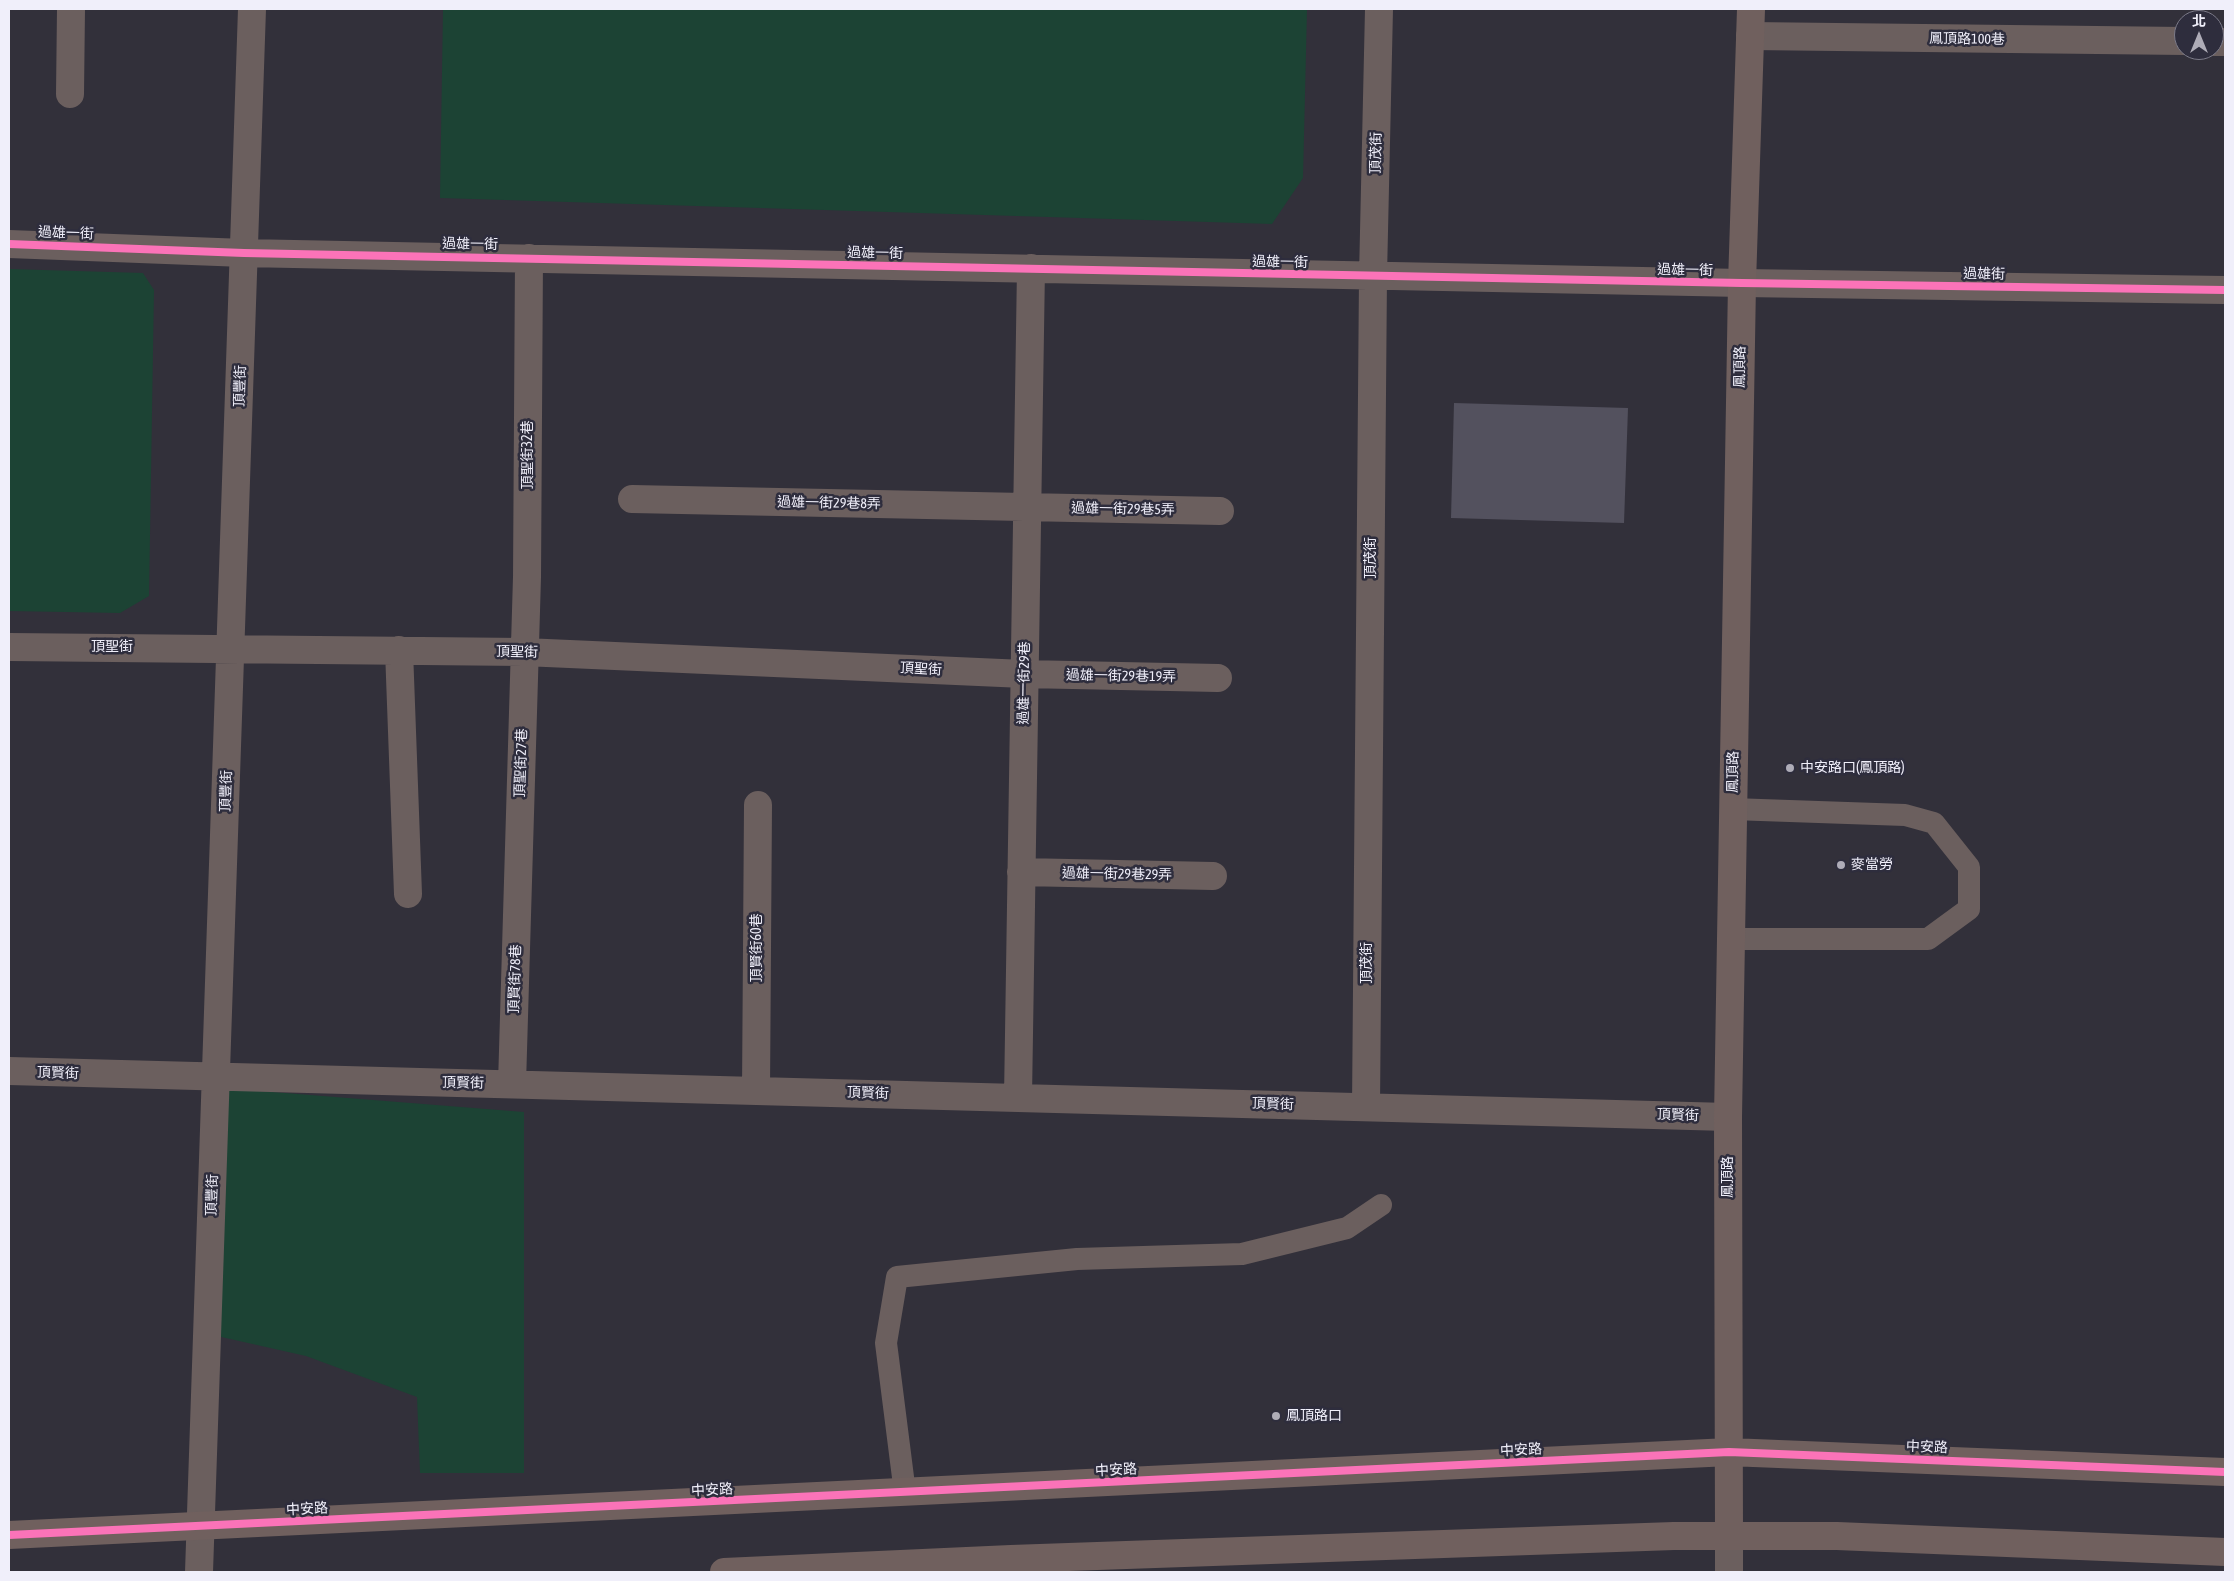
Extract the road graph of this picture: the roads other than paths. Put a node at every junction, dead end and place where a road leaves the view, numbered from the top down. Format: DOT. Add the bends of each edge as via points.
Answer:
graph roads {
  1 [pos="71,9"];
  2 [pos="252,9"];
  3 [pos="1379,9"];
  4 [pos="1751,9"];
  5 [pos="1750,36"];
  6 [pos="2174,42"];
  7 [pos="70,94"];
  8 [pos="9,244"];
  9 [pos="244,253"];
  10 [pos="529,258"];
  11 [pos="1031,268"];
  12 [pos="1373,276"];
  13 [pos="1742,283"];
  14 [pos="2225,290"];
  15 [pos="632,499"];
  16 [pos="1026,507"];
  17 [pos="1220,511"];
  18 [pos="9,647"];
  19 [pos="231,648"];
  20 [pos="399,650"];
  21 [pos="524,652"];
  22 [pos="1024,674"];
  23 [pos="1218,678"];
  24 [pos="758,805"];
  25 [pos="1732,809"];
  26 [pos="1021,872"];
  27 [pos="518,874"];
  28 [pos="1212,876"];
  29 [pos="408,894"];
  30 [pos="1730,939"];
  31 [pos="9,1071"];
  32 [pos="216,1077"];
  33 [pos="512,1084"];
  34 [pos="756,1090"];
  35 [pos="1018,1097"];
  36 [pos="1366,1106"];
  37 [pos="1728,1116"];
  38 [pos="1381,1205"];
  39 [pos="1729,1452"];
  40 [pos="2225,1472"];
  41 [pos="905,1493"];
  42 [pos="201,1527"];
  43 [pos="9,1535"];
  44 [pos="1729,1535"];
  45 [pos="2225,1552"];
  46 [pos="1011,1566"];
  47 [pos="199,1572"];
  48 [pos="724,1572"];
  49 [pos="1729,1572"];
  1 -- 7 [label="street"];
  2 -- 9 [label="street, 頂豐街"];
  3 -- 12 [label="street, 頂茂街"];
  4 -- 5 [label="street, 鳳頂路"];
  5 -- 6 [label="street, 鳳頂路100巷"];
  5 -- 13 [label="street, 鳳頂路"];
  8 -- 9 [label="street, 過雄一街"];
  9 -- 10 [label="street, 過雄一街"];
  9 -- 19 [label="street, 頂豐街"];
  10 -- 11 [label="street, 過雄一街"];
  10 -- 21 [label="street, 頂聖街32巷"];
  11 -- 12 [label="street, 過雄一街"];
  11 -- 16 [label="street, 過雄一街29巷"];
  12 -- 13 [label="street, 過雄一街"];
  12 -- 36 [label="street, 頂茂街"];
  13 -- 14 [label="street, 過雄街"];
  13 -- 25 [label="street, 鳳頂路"];
  15 -- 16 [label="street, 過雄一街29巷8弄"];
  16 -- 17 [label="street, 過雄一街29巷5弄"];
  16 -- 22 [label="street, 過雄一街29巷"];
  18 -- 19 [label="street, 頂聖街"];
  19 -- 20 [label="street, 頂聖街"];
  19 -- 32 [label="street, 頂豐街"];
  20 -- 21 [label="street, 頂聖街"];
  20 -- 29 [label="street"];
  21 -- 22 [label="street, 頂聖街"];
  21 -- 27 [label="street, 頂聖街27巷"];
  22 -- 23 [label="street, 過雄一街29巷19弄"];
  22 -- 26 [label="street, 過雄一街29巷"];
  24 -- 34 [label="street, 頂賢街60巷"];
  25 -- 30 [label="street, 鳳頂路"];
  25 -- 30 [label="lane" via="1905,814 1934,823 1969,867 1969,910 1928,939"];
  26 -- 28 [label="street, 過雄一街29巷29弄"];
  26 -- 35 [label="street, 過雄一街29巷"];
  27 -- 33 [label="street, 頂賢街78巷"];
  30 -- 37 [label="street, 鳳頂路"];
  31 -- 32 [label="street, 頂賢街"];
  32 -- 33 [label="street, 頂賢街"];
  32 -- 42 [label="street, 頂豐街"];
  33 -- 34 [label="street, 頂賢街"];
  34 -- 35 [label="street, 頂賢街"];
  35 -- 36 [label="street, 頂賢街"];
  36 -- 37 [label="street, 頂賢街"];
  37 -- 39 [label="street, 鳳頂路"];
  38 -- 41 [label="lane" via="1347,1228 1242,1254 1077,1259 897,1277 886,1343"];
  39 -- 40 [label="street, 中安路"];
  39 -- 41 [label="street, 中安路"];
  39 -- 44 [label="street, 鳳頂路"];
  41 -- 42 [label="street, 中安路"];
  42 -- 43 [label="street, 中安路"];
  42 -- 47 [label="street, 頂豐街"];
  44 -- 45 [label="street" via="1837,1536"];
  44 -- 46 [label="street"];
  44 -- 49 [label="street"];
  46 -- 48 [label="street"];
}
